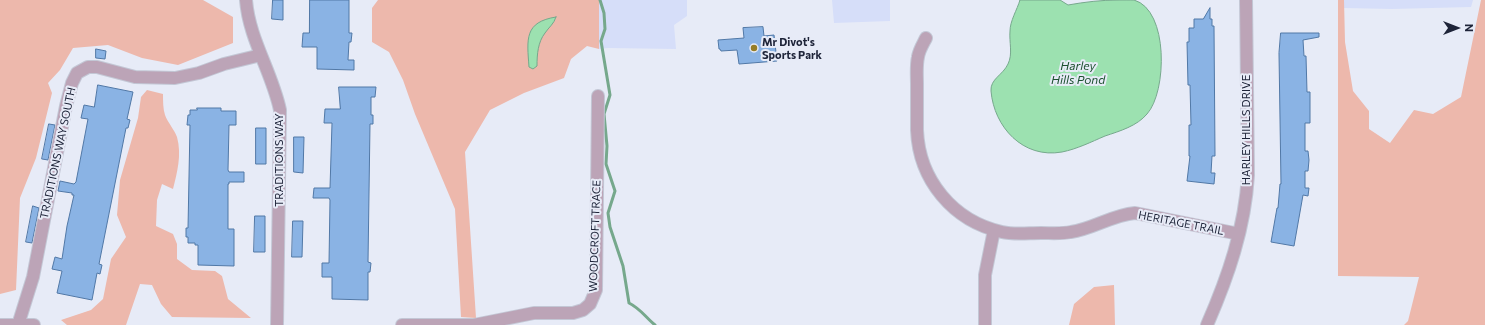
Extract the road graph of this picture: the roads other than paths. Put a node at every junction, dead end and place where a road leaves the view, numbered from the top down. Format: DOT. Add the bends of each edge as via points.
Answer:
graph roads {
  1 [pos="246,0"];
  2 [pos="1246,0"];
  3 [pos="926,38"];
  4 [pos="261,55"];
  5 [pos="598,96"];
  6 [pos="994,230"];
  7 [pos="1239,234"];
  8 [pos="0,325"];
  9 [pos="18,325"];
  10 [pos="34,325"];
  11 [pos="277,325"];
  12 [pos="402,325"];
  13 [pos="459,325"];
  14 [pos="474,325"];
  15 [pos="985,325"];
  16 [pos="1207,325"];
  1 -- 4 [label="street, TRADITIONS WAY" via="251,28"];
  2 -- 7 [label="street, HARLEY HILLS DRIVE" via="1248,174"];
  3 -- 6 [label="street, HERITAGE TRAIL" via="920,48 917,64 920,156 940,194 952,207 967,218"];
  4 -- 9 [label="street, TRADITIONS WAY SOUTH" via="175,78 135,77 91,67 77,74 66,106 33,277"];
  4 -- 11 [label="street, TRADITIONS WAY" via="275,89 280,110"];
  5 -- 14 [label="street, WOODCROFT TRACE" via="596,290 593,300 587,307 573,313 534,313"];
  6 -- 7 [label="street, HERITAGE TRAIL" via="1010,233 1071,232 1135,213"];
  6 -- 15 [label="street" via="985,275"];
  7 -- 16 [label="street, HARLEY HILLS DRIVE" via="1224,285"];
  8 -- 9 [label="street"];
  9 -- 10 [label="street"];
  12 -- 13 [label="street, WOODCROFT TRACE"];
  13 -- 14 [label="street, WOODCROFT TRACE"];
}
